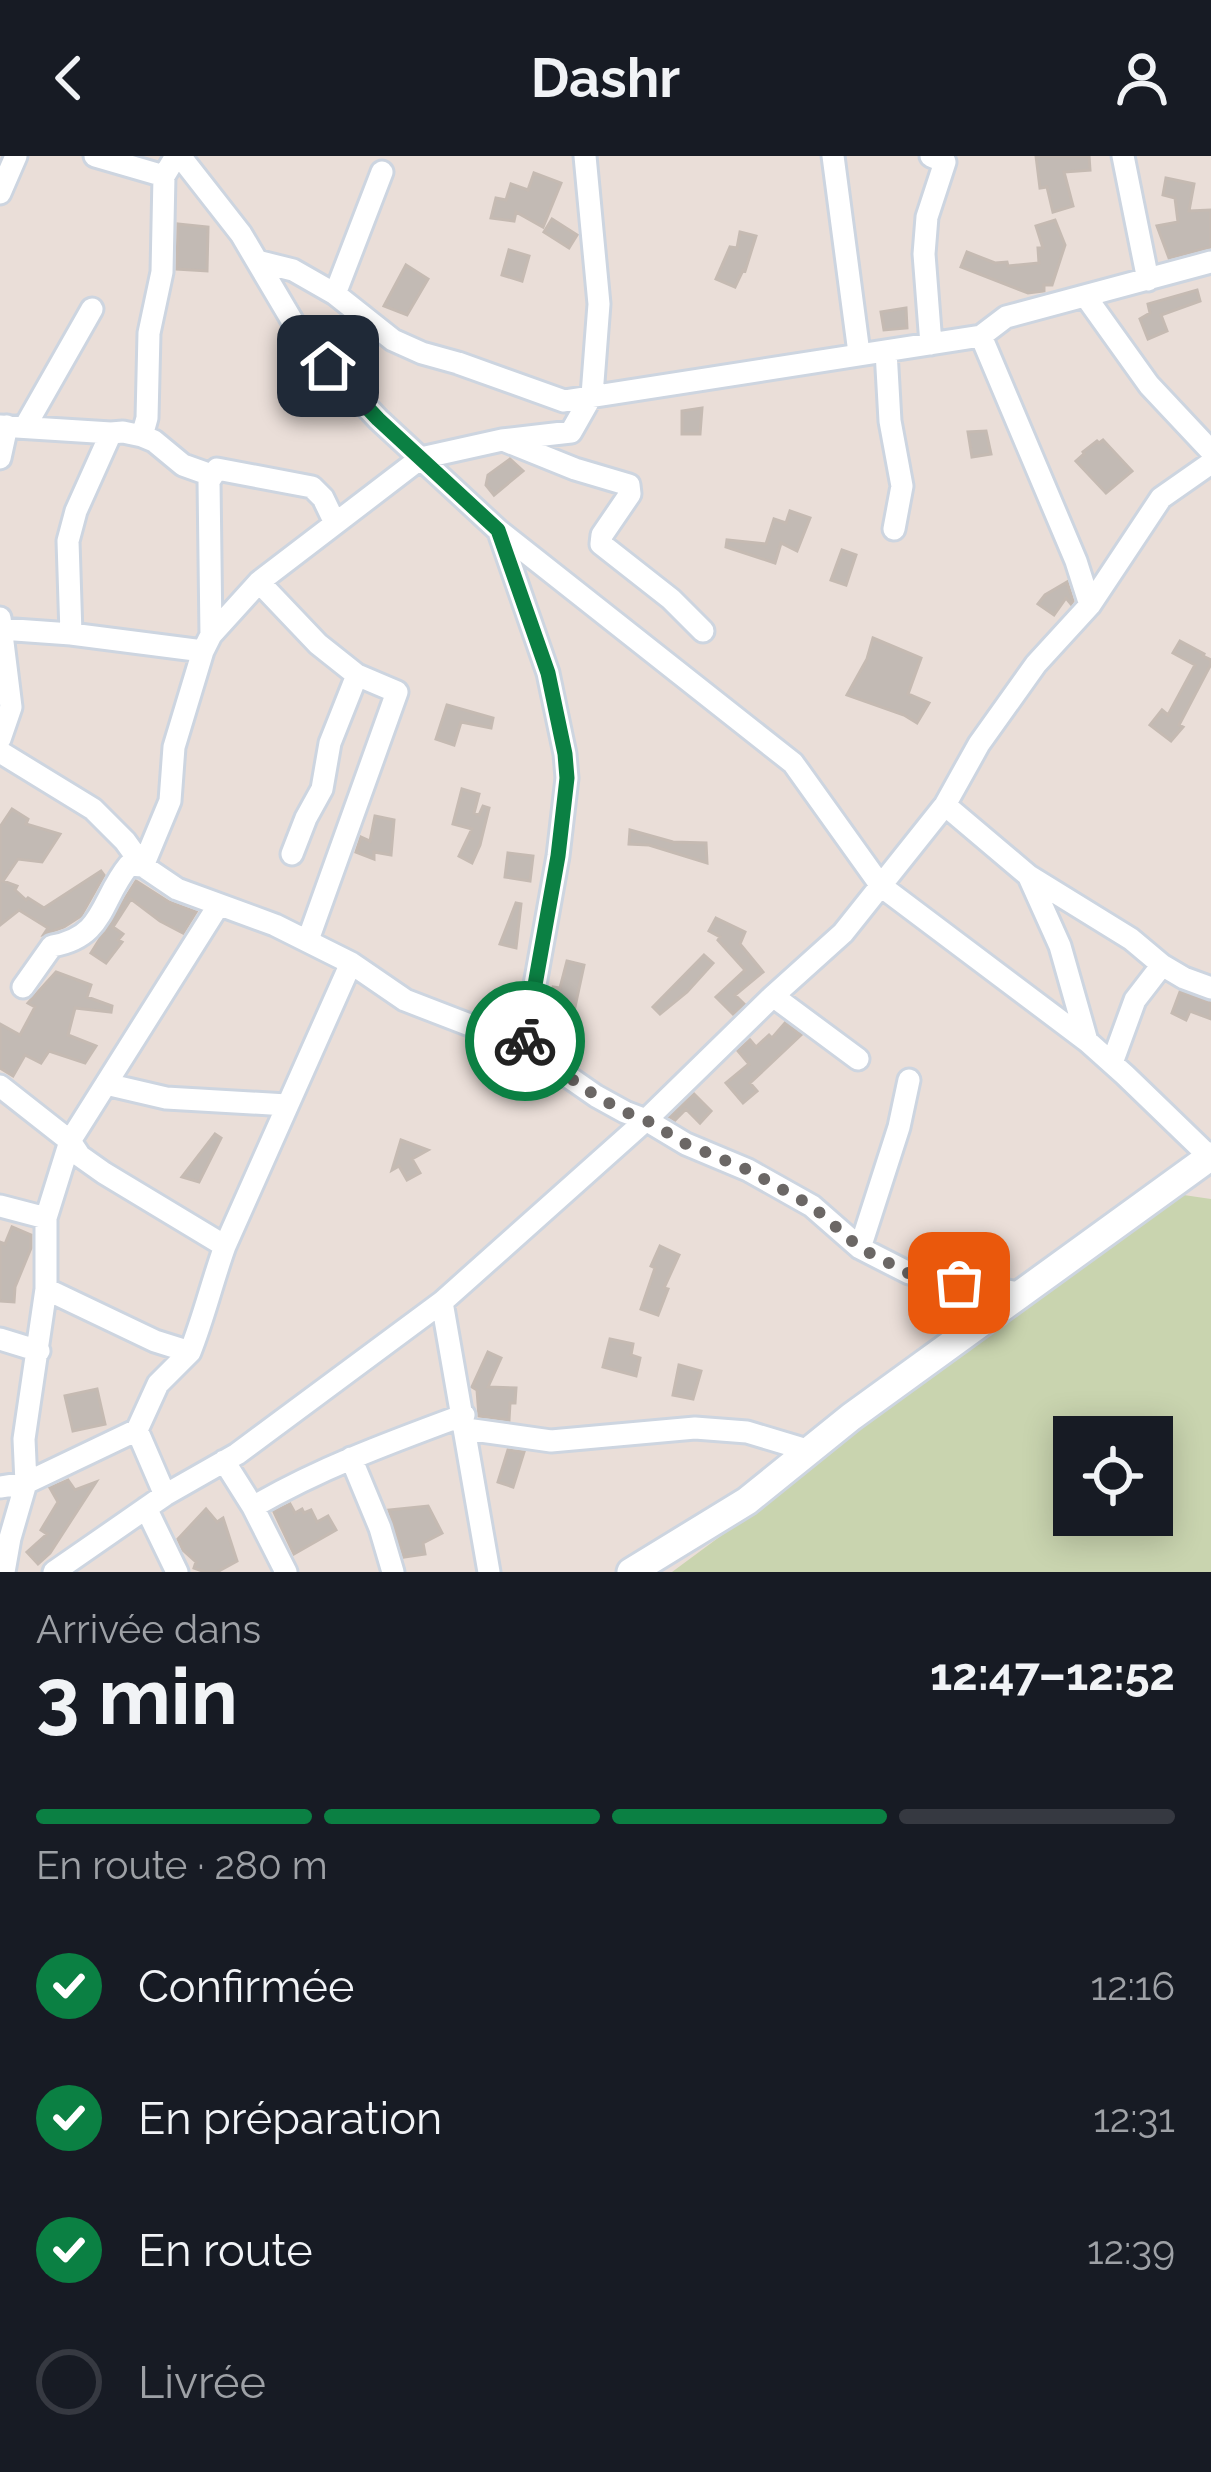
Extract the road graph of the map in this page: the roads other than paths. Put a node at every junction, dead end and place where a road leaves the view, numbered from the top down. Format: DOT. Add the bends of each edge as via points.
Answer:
graph roads {
  1 [pos="16,156"];
  2 [pos="95,156"];
  3 [pos="178,156"];
  4 [pos="585,156"];
  5 [pos="833,156"];
  6 [pos="1123,156"];
  7 [pos="941,158"];
  8 [pos="382,172"];
  9 [pos="164,176"];
  10 [pos="0,193"];
  11 [pos="256,261"];
  12 [pos="1211,262"];
  13 [pos="1148,280"];
  14 [pos="335,294"];
  15 [pos="1087,297"];
  16 [pos="92,309"];
  17 [pos="981,336"];
  18 [pos="931,344"];
  19 [pos="886,351"];
  20 [pos="859,353"];
  21 [pos="592,395"];
  22 [pos="11,426"];
  23 [pos="111,433"];
  24 [pos="142,436"];
  25 [pos="502,440"];
  26 [pos="1211,451"];
  27 [pos="0,458"];
  28 [pos="421,458"];
  29 [pos="1211,463"];
  30 [pos="212,475"];
  31 [pos="335,523"];
  32 [pos="498,530"];
  33 [pos="894,530"];
  34 [pos="260,582"];
  35 [pos="1090,604"];
  36 [pos="0,618"];
  37 [pos="1,628"];
  38 [pos="703,631"];
  39 [pos="71,634"];
  40 [pos="207,643"];
  41 [pos="357,675"];
  42 [pos="0,739"];
  43 [pos="0,752"];
  44 [pos="945,805"];
  45 [pos="292,854"];
  46 [pos="142,866"];
  47 [pos="1029,876"];
  48 [pos="881,886"];
  49 [pos="218,906"];
  50 [pos="308,940"];
  51 [pos="351,963"];
  52 [pos="1162,965"];
  53 [pos="23,987"];
  54 [pos="1211,988"];
  55 [pos="773,996"];
  56 [pos="1087,1041"];
  57 [pos="524,1046"];
  58 [pos="858,1058"];
  59 [pos="1112,1064"];
  60 [pos="909,1080"];
  61 [pos="106,1084"];
  62 [pos="0,1086"];
  63 [pos="286,1105"];
  64 [pos="646,1120"];
  65 [pos="70,1141"];
  66 [pos="1211,1157"];
  67 [pos="0,1206"];
  68 [pos="46,1218"];
  69 [pos="226,1246"];
  70 [pos="860,1248"];
  71 [pos="46,1289"];
  72 [pos="1018,1293"];
  73 [pos="442,1302"];
  74 [pos="0,1339"];
  75 [pos="39,1351"];
  76 [pos="190,1352"];
  77 [pos="465,1422"];
  78 [pos="137,1430"];
  79 [pos="807,1450"];
  80 [pos="351,1458"];
  81 [pos="224,1461"];
  82 [pos="26,1483"];
  83 [pos="0,1487"];
  84 [pos="165,1495"];
  85 [pos="253,1507"];
  86 [pos="146,1508"];
  87 [pos="4,1572"];
  88 [pos="54,1572"];
  89 [pos="177,1572"];
  90 [pos="286,1572"];
  91 [pos="393,1572"];
  92 [pos="489,1572"];
  93 [pos="632,1572"];
  1 -- 10 [label="street"];
  2 -- 9 [label="street"];
  3 -- 9 [label="street"];
  3 -- 11 [label="street"];
  4 -- 21 [label="street" via="599,290"];
  5 -- 20 [label="street"];
  6 -- 13 [label="street"];
  7 -- 18 [label="street" via="924,254"];
  8 -- 14 [label="street"];
  9 -- 24 [label="street" via="162,272 148,333"];
  11 -- 14 [label="street"];
  11 -- 28 [label="street" via="303,339"];
  12 -- 13 [label="street"];
  13 -- 15 [label="street"];
  14 -- 21 [label="street" via="422,353 564,400"];
  15 -- 17 [label="street" via="1006,317"];
  15 -- 26 [label="street" via="1149,385"];
  16 -- 22 [label="street"];
  17 -- 18 [label="street"];
  17 -- 35 [label="street"];
  18 -- 19 [label="street"];
  19 -- 20 [label="street"];
  19 -- 33 [label="street" via="902,486"];
  20 -- 21 [label="street"];
  21 -- 25 [label="street" via="572,432"];
  22 -- 23 [label="street"];
  22 -- 27 [label="street"];
  23 -- 24 [label="street"];
  23 -- 39 [label="street" via="68,541"];
  24 -- 30 [label="street"];
  25 -- 28 [label="street"];
  25 -- 38 [label="street" via="629,485 601,544"];
  28 -- 31 [label="street"];
  28 -- 32 [label="street"];
  29 -- 35 [label="street" via="1161,498"];
  30 -- 31 [label="street" via="312,487"];
  30 -- 40 [label="street"];
  31 -- 34 [label="street"];
  32 -- 48 [label="street" via="794,764"];
  32 -- 57 [label="street" via="548,673 567,778"];
  34 -- 40 [label="street"];
  34 -- 41 [label="street"];
  35 -- 44 [label="street" via="1036,664"];
  36 -- 37 [label="street"];
  37 -- 39 [label="street"];
  37 -- 42 [label="street" via="11,706"];
  39 -- 40 [label="street"];
  40 -- 46 [label="street" via="173,747 170,801"];
  41 -- 45 [label="street" via="329,743 322,789"];
  41 -- 50 [label="street" via="397,692"];
  43 -- 46 [label="street" via="93,808"];
  44 -- 47 [label="street"];
  44 -- 48 [label="street"];
  46 -- 49 [label="street"];
  46 -- 53 [label="street" via="129,865 90,929 52,946"];
  47 -- 52 [label="street"];
  47 -- 56 [label="street" via="1060,946"];
  48 -- 55 [label="street"];
  48 -- 56 [label="street"];
  49 -- 50 [label="street"];
  49 -- 61 [label="street"];
  50 -- 51 [label="street"];
  51 -- 57 [label="street" via="406,1000"];
  51 -- 63 [label="street"];
  52 -- 54 [label="street"];
  52 -- 59 [label="street" via="1135,1000"];
  55 -- 58 [label="street"];
  55 -- 64 [label="street"];
  56 -- 59 [label="street"];
  57 -- 64 [label="street"];
  59 -- 66 [label="street"];
  60 -- 70 [label="street"];
  61 -- 63 [label="street" via="166,1098"];
  61 -- 65 [label="street"];
  62 -- 65 [label="street"];
  63 -- 69 [label="street"];
  64 -- 70 [label="street" via="812,1206"];
  64 -- 73 [label="street"];
  65 -- 68 [label="street"];
  65 -- 69 [label="street" via="104,1173"];
  66 -- 72 [label="street"];
  67 -- 68 [label="street"];
  68 -- 71 [label="street"];
  69 -- 76 [label="street"];
  70 -- 72 [label="street" via="908,1273"];
  71 -- 75 [label="street"];
  71 -- 76 [label="street"];
  72 -- 79 [label="street"];
  73 -- 77 [label="street"];
  73 -- 81 [label="street"];
  74 -- 75 [label="street"];
  75 -- 82 [label="street" via="24,1439"];
  76 -- 78 [label="street" via="158,1384"];
  77 -- 79 [label="street" via="551,1441 695,1428 746,1432"];
  77 -- 80 [label="street"];
  77 -- 92 [label="street"];
  78 -- 82 [label="street"];
  78 -- 84 [label="street"];
  79 -- 93 [label="street" via="747,1501"];
  80 -- 85 [label="street"];
  80 -- 91 [label="street"];
  81 -- 84 [label="street"];
  81 -- 85 [label="street"];
  82 -- 83 [label="street"];
  82 -- 87 [label="street"];
  84 -- 86 [label="street"];
  85 -- 90 [label="street"];
  86 -- 88 [label="street"];
  86 -- 89 [label="street"];
}
